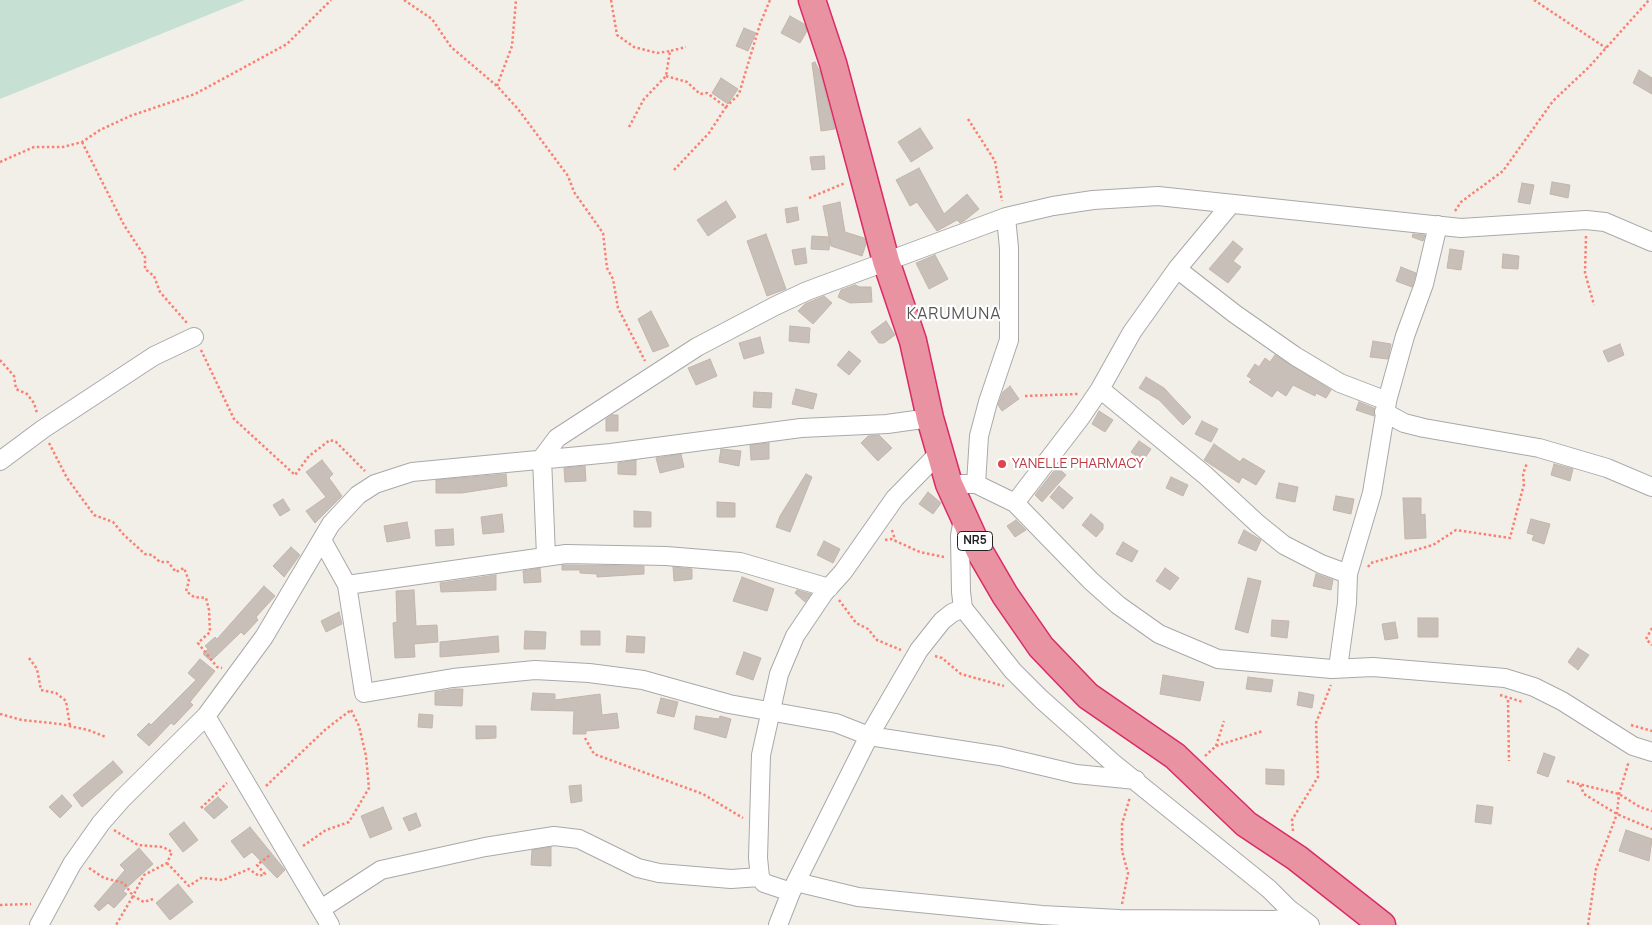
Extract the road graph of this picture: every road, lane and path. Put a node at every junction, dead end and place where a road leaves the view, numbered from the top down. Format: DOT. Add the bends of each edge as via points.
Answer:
graph roads {
  1 [pos="331,0"];
  2 [pos="404,0"];
  3 [pos="516,0"];
  4 [pos="611,0"];
  5 [pos="770,0"];
  6 [pos="812,0"];
  7 [pos="1534,0"];
  8 [pos="1649,0"];
  9 [pos="686,47"];
  10 [pos="1606,48"];
  11 [pos="670,51"];
  12 [pos="666,76"];
  13 [pos="497,86"];
  14 [pos="726,107"];
  15 [pos="968,119"];
  16 [pos="629,127"];
  17 [pos="82,142"];
  18 [pos="0,162"];
  19 [pos="674,170"];
  20 [pos="865,179"];
  21 [pos="810,198"];
  22 [pos="1231,204"];
  23 [pos="1006,217"];
  24 [pos="1586,220"];
  25 [pos="1440,225"];
  26 [pos="1652,242"];
  27 [pos="886,261"];
  28 [pos="1177,269"];
  29 [pos="1594,305"];
  30 [pos="194,337"];
  31 [pos="0,360"];
  32 [pos="651,376"];
  33 [pos="1099,391"];
  34 [pos="1025,396"];
  35 [pos="1386,406"];
  36 [pos="930,418"];
  37 [pos="42,429"];
  38 [pos="1524,446"];
  39 [pos="941,451"];
  40 [pos="542,458"];
  41 [pos="0,461"];
  42 [pos="375,484"];
  43 [pos="949,484"];
  44 [pos="976,484"];
  45 [pos="1652,487"];
  46 [pos="1015,503"];
  47 [pos="963,515"];
  48 [pos="322,540"];
  49 [pos="860,546"];
  50 [pos="546,556"];
  51 [pos="961,564"];
  52 [pos="1366,571"];
  53 [pos="1348,574"];
  54 [pos="347,585"];
  55 [pos="826,590"];
  56 [pos="964,608"];
  57 [pos="1652,628"];
  58 [pos="1652,645"];
  59 [pos="919,650"];
  60 [pos="29,658"];
  61 [pos="1335,668"];
  62 [pos="241,670"];
  63 [pos="1502,686"];
  64 [pos="364,693"];
  65 [pos="1508,699"];
  66 [pos="1526,703"];
  67 [pos="351,710"];
  68 [pos="772,712"];
  69 [pos="0,714"];
  70 [pos="206,716"];
  71 [pos="1224,721"];
  72 [pos="1626,724"];
  73 [pos="70,726"];
  74 [pos="1263,731"];
  75 [pos="1652,731"];
  76 [pos="868,736"];
  77 [pos="106,737"];
  78 [pos="585,738"];
  79 [pos="1216,746"];
  80 [pos="1652,752"];
  81 [pos="1509,761"];
  82 [pos="239,770"];
  83 [pos="1191,772"];
  84 [pos="1567,781"];
  85 [pos="1139,783"];
  86 [pos="1579,784"];
  87 [pos="1619,794"];
  88 [pos="254,797"];
  89 [pos="201,808"];
  90 [pos="1652,810"];
  91 [pos="759,811"];
  92 [pos="1617,814"];
  93 [pos="101,824"];
  94 [pos="1652,829"];
  95 [pos="289,857"];
  96 [pos="1296,858"];
  97 [pos="76,859"];
  98 [pos="167,863"];
  99 [pos="760,877"];
  100 [pos="794,887"];
  101 [pos="133,896"];
  102 [pos="153,899"];
  103 [pos="0,905"];
  104 [pos="321,909"];
  105 [pos="42,919"];
  106 [pos="1119,919"];
  107 [pos="1305,921"];
  108 [pos="116,925"];
  109 [pos="330,925"];
  110 [pos="778,925"];
  111 [pos="1382,925"];
  112 [pos="1588,925"];
  1 -- 17 [label="path" via="287,44 195,94 130,116"];
  2 -- 13 [label="path" via="432,19 451,47"];
  3 -- 13 [label="path" via="512,46"];
  4 -- 11 [label="path" via="617,35 634,46 657,53"];
  5 -- 14 [label="path" via="739,94"];
  6 -- 20 [label="highway, NR5"];
  7 -- 10 [label="path"];
  8 -- 10 [label="path"];
  9 -- 11 [label="path"];
  10 -- 25 [label="path" via="1554,101 1503,171 1461,202"];
  11 -- 12 [label="path"];
  12 -- 14 [label="path" via="687,82 700,94 707,93"];
  12 -- 16 [label="path" via="644,99"];
  13 -- 32 [label="path" via="568,176 574,192 603,234 607,268 613,279 618,308"];
  14 -- 19 [label="path" via="709,133"];
  15 -- 23 [label="path" via="995,161"];
  17 -- 18 [label="path" via="63,147 34,147"];
  17 -- 30 [label="path" via="124,225 146,257 146,269 154,276 160,292 185,318"];
  20 -- 21 [label="path" via="841,184"];
  20 -- 27 [label="highway, NR5"];
  22 -- 23 [label="street" via="1158,196 1093,200"];
  22 -- 25 [label="street"];
  22 -- 28 [label="street"];
  23 -- 27 [label="street"];
  23 -- 44 [label="street" via="1009,340 979,436"];
  24 -- 25 [label="street" via="1461,228"];
  24 -- 26 [label="street" via="1604,222"];
  24 -- 29 [label="path" via="1585,273"];
  25 -- 35 [label="street"];
  27 -- 32 [label="street" via="775,306 697,347"];
  27 -- 36 [label="highway, NR5" via="913,341"];
  28 -- 33 [label="street" via="1132,332"];
  28 -- 35 [label="street" via="1296,356"];
  30 -- 37 [label="street" via="154,356"];
  30 -- 42 [label="path" via="234,419 282,465 295,475 309,456 330,440 336,442"];
  31 -- 37 [label="path" via="14,376 16,389 27,394 34,403"];
  32 -- 40 [label="street" via="557,438"];
  33 -- 34 [label="path"];
  33 -- 46 [label="street"];
  33 -- 53 [label="street" via="1205,475 1284,545"];
  35 -- 38 [label="street" via="1404,424"];
  35 -- 53 [label="street" via="1372,493"];
  36 -- 39 [label="highway, NR5"];
  36 -- 40 [label="street" via="887,424 801,428 611,453"];
  37 -- 41 [label="street"];
  37 -- 62 [label="path" via="67,478 94,515 114,522 146,554 160,562 168,562 176,572 184,568 189,581 186,591 194,597 206,598 209,610 210,632 198,644 217,667"];
  38 -- 45 [label="street" via="1607,468"];
  38 -- 52 [label="path" via="1527,462 1524,484 1510,538 1456,530 1433,545 1371,563"];
  39 -- 43 [label="highway, NR5"];
  39 -- 49 [label="street" via="895,498"];
  40 -- 42 [label="street" via="412,472"];
  40 -- 50 [label="street"];
  42 -- 48 [label="street" via="358,495 331,524"];
  43 -- 44 [label="street"];
  43 -- 47 [label="highway, NR5"];
  44 -- 46 [label="street"];
  46 -- 61 [label="street" via="1091,581 1159,634 1218,659"];
  47 -- 51 [label="street"];
  47 -- 83 [label="highway, NR5" via="1005,595 1041,646 1088,696 1175,756"];
  48 -- 54 [label="street"];
  48 -- 62 [label="street"];
  49 -- 51 [label="path" via="891,539"];
  49 -- 55 [label="street"];
  50 -- 54 [label="street"];
  50 -- 55 [label="street" via="666,556 740,562"];
  51 -- 56 [label="street"];
  53 -- 61 [label="street" via="1347,603"];
  54 -- 64 [label="street"];
  55 -- 59 [label="path" via="839,600 856,623 868,629 877,640 899,650"];
  55 -- 68 [label="street" via="795,636 778,674"];
  56 -- 59 [label="street" via="942,621"];
  56 -- 85 [label="street" via="1013,671"];
  57 -- 58 [label="path" via="1646,639"];
  59 -- 76 [label="street"];
  60 -- 73 [label="path" via="37,669 41,690 56,693 66,701"];
  61 -- 63 [label="street" via="1373,666"];
  61 -- 96 [label="path" via="1316,724 1318,777 1292,820"];
  62 -- 70 [label="street"];
  63 -- 65 [label="path"];
  63 -- 65 [label="path"];
  63 -- 80 [label="street" via="1534,687 1633,746"];
  64 -- 67 [label="path"];
  64 -- 68 [label="street" via="453,678 544,671 589,673 643,680 729,704"];
  65 -- 66 [label="path"];
  65 -- 81 [label="path"];
  67 -- 88 [label="path" via="326,729"];
  67 -- 95 [label="path" via="359,726 366,756 369,788 349,822 326,830"];
  68 -- 76 [label="street" via="836,723"];
  68 -- 91 [label="street" via="761,755"];
  69 -- 73 [label="path"];
  70 -- 82 [label="street"];
  70 -- 93 [label="street"];
  71 -- 79 [label="path"];
  72 -- 75 [label="path"];
  73 -- 77 [label="path"];
  74 -- 79 [label="path"];
  76 -- 85 [label="street" via="1000,756 1076,774"];
  76 -- 100 [label="street"];
  78 -- 91 [label="path" via="594,754 704,794 746,819"];
  79 -- 83 [label="path"];
  82 -- 88 [label="street"];
  82 -- 89 [label="path"];
  83 -- 96 [label="highway, NR5" via="1246,824"];
  84 -- 86 [label="path"];
  85 -- 106 [label="path" via="1134,788 1122,824 1122,851 1128,873"];
  85 -- 107 [label="street"];
  86 -- 87 [label="path"];
  86 -- 92 [label="path" via="1584,794"];
  87 -- 90 [label="path" via="1640,807"];
  87 -- 92 [label="path"];
  88 -- 95 [label="street"];
  91 -- 99 [label="street"];
  92 -- 94 [label="path"];
  92 -- 112 [label="path" via="1596,869"];
  93 -- 97 [label="street"];
  93 -- 98 [label="path" via="138,845 163,846 172,852"];
  95 -- 98 [label="path" via="287,861 272,854 257,865 265,874 259,876 249,869 223,880 201,878 189,886"];
  95 -- 104 [label="street"];
  96 -- 111 [label="highway, NR5"];
  97 -- 101 [label="path" via="104,878 124,883"];
  97 -- 105 [label="street"];
  98 -- 101 [label="path" via="144,875"];
  99 -- 100 [label="street" via="764,883 778,889"];
  99 -- 104 [label="street" via="731,879 659,873 638,868 579,839 554,836 486,846 381,870"];
  100 -- 106 [label="street" via="858,897"];
  100 -- 110 [label="street"];
  101 -- 102 [label="path" via="144,902"];
  101 -- 108 [label="path"];
  103 -- 105 [label="path" via="32,904"];
  104 -- 109 [label="street"];
  106 -- 107 [label="street"];
}
